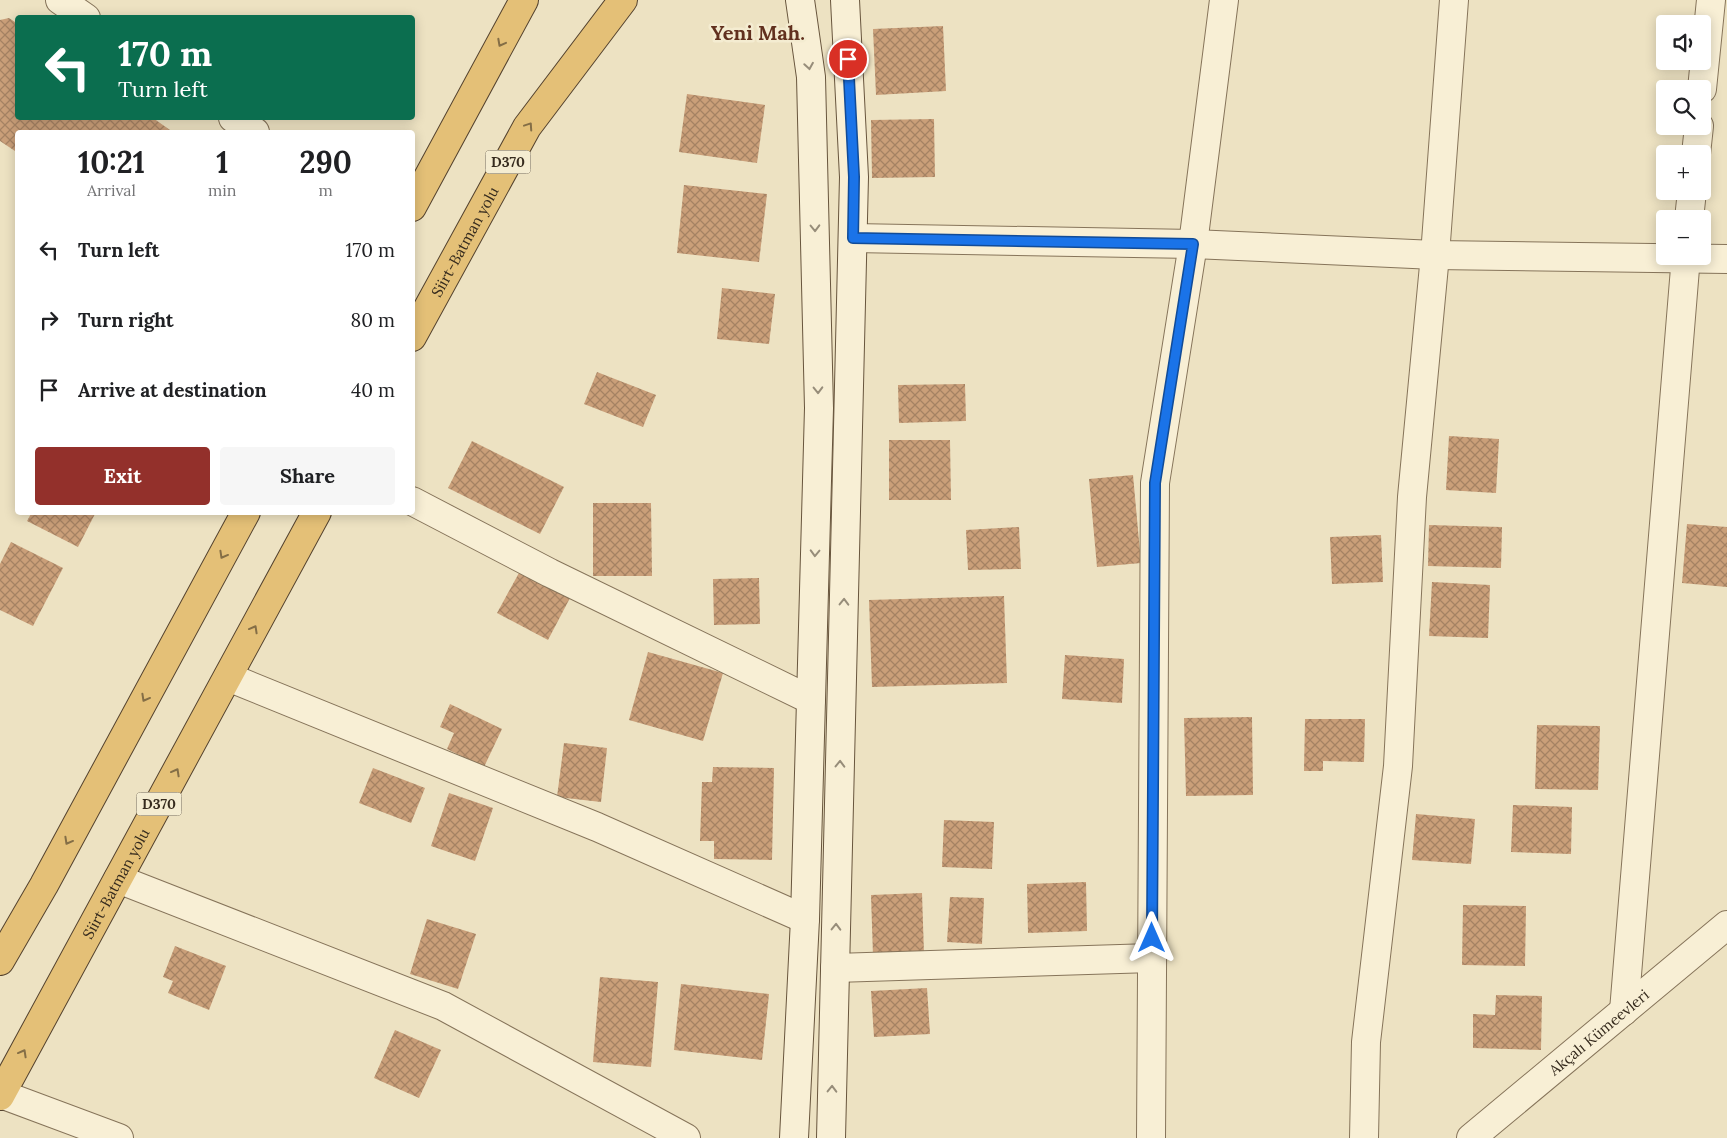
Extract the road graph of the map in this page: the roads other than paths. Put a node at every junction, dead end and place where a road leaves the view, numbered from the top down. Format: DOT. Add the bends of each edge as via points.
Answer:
graph roads {
  1 [pos="60,0"];
  2 [pos="524,0"];
  3 [pos="622,0"];
  4 [pos="800,0"];
  5 [pos="845,0"];
  6 [pos="1224,0"];
  7 [pos="1454,0"];
  8 [pos="1711,0"];
  9 [pos="82,15"];
  10 [pos="1703,80"];
  11 [pos="236,120"];
  12 [pos="252,130"];
  13 [pos="415,201"];
  14 [pos="853,238"];
  15 [pos="1193,244"];
  16 [pos="1435,255"];
  17 [pos="1656,258"];
  18 [pos="1711,259"];
  19 [pos="1727,259"];
  20 [pos="1685,265"];
  21 [pos="415,332"];
  22 [pos="415,503"];
  23 [pos="244,515"];
  24 [pos="315,515"];
  25 [pos="228,677"];
  26 [pos="811,700"];
  27 [pos="118,879"];
  28 [pos="805,919"];
  29 [pos="1727,924"];
  30 [pos="1152,958"];
  31 [pos="0,960"];
  32 [pos="835,968"];
  33 [pos="1624,1011"];
  34 [pos="1,1094"];
  35 [pos="119,1138"];
  36 [pos="686,1138"];
  37 [pos="794,1138"];
  38 [pos="831,1138"];
  39 [pos="1151,1138"];
  40 [pos="1364,1138"];
  41 [pos="1471,1138"];
  1 -- 9 [label="street"];
  2 -- 13 [label="highway, one-way"];
  21 -- 3 [label="highway, Siirt-Batman yolu / D370, one-way" via="527,127"];
  4 -- 26 [label="street, one-way" via="811,77 819,408"];
  5 -- 14 [label="street" via="854,177"];
  6 -- 15 [label="street"];
  7 -- 16 [label="street"];
  8 -- 10 [label="street"];
  11 -- 12 [label="street"];
  14 -- 15 [label="street"];
  32 -- 14 [label="street, one-way"];
  15 -- 16 [label="street"];
  15 -- 30 [label="street" via="1155,483"];
  16 -- 17 [label="street"];
  16 -- 40 [label="street" via="1412,497 1398,766 1366,1042"];
  18 -- 19 [label="street"];
  20 -- 33 [label="street"];
  22 -- 26 [label="street" via="550,573"];
  23 -- 31 [label="highway, one-way" via="49,876"];
  25 -- 24 [label="highway, Siirt-Batman yolu / D370, one-way"];
  27 -- 25 [label="highway, Siirt-Batman yolu / D370, one-way"];
  25 -- 28 [label="street" via="597,827"];
  26 -- 28 [label="street"];
  34 -- 27 [label="highway, Siirt-Batman yolu / D370, one-way"];
  27 -- 36 [label="street" via="443,1006"];
  28 -- 37 [label="street"];
  29 -- 33 [label="street, Akçalı Kümeevleri"];
  30 -- 32 [label="street"];
  30 -- 39 [label="street"];
  38 -- 32 [label="street, one-way"];
  33 -- 41 [label="street, Akçalı Kümeevleri"];
  34 -- 35 [label="street"];
}
